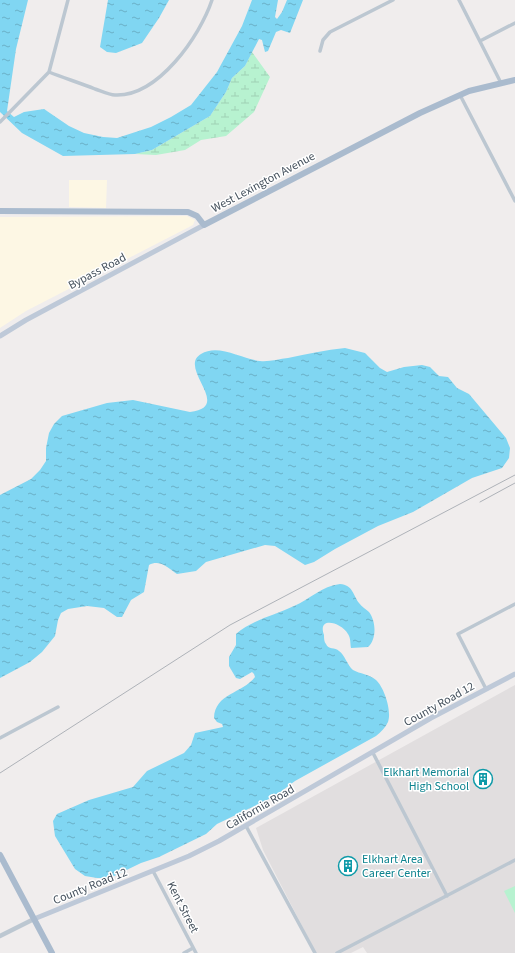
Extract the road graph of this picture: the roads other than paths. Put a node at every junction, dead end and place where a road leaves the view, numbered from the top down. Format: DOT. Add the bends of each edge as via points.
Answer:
graph roads {
  1 [pos="68,0"];
  2 [pos="212,0"];
  3 [pos="393,0"];
  4 [pos="459,0"];
  5 [pos="515,23"];
  6 [pos="480,41"];
  7 [pos="320,51"];
  8 [pos="49,72"];
  9 [pos="515,80"];
  10 [pos="501,83"];
  11 [pos="460,95"];
  12 [pos="1,121"];
  13 [pos="515,201"];
  14 [pos="0,210"];
  15 [pos="204,225"];
  16 [pos="0,336"];
  17 [pos="515,604"];
  18 [pos="515,674"];
  19 [pos="486,689"];
  20 [pos="58,707"];
  21 [pos="0,738"];
  22 [pos="373,753"];
  23 [pos="246,826"];
  24 [pos="0,855"];
  25 [pos="515,860"];
  26 [pos="153,871"];
  27 [pos="447,896"];
  28 [pos="34,919"];
  29 [pos="0,936"];
  30 [pos="193,948"];
  31 [pos="52,953"];
  32 [pos="184,953"];
  33 [pos="196,953"];
  34 [pos="314,953"];
  35 [pos="337,953"];
  1 -- 8 [label="street"];
  2 -- 8 [label="street" via="194,36 178,57 159,78 144,89 114,95"];
  3 -- 7 [label="street" via="330,32 323,40"];
  4 -- 6 [label="street"];
  5 -- 6 [label="street"];
  6 -- 10 [label="street"];
  8 -- 12 [label="street"];
  9 -- 10 [label="main road, West Lexington Avenue"];
  10 -- 11 [label="main road, West Lexington Avenue"];
  11 -- 13 [label="street"];
  11 -- 15 [label="main road, West Lexington Avenue" via="367,139"];
  14 -- 15 [label="main road, West Lexington Avenue" via="188,212 197,216"];
  15 -- 16 [label="main road, Bypass Road"];
  17 -- 19 [label="street" via="458,634"];
  18 -- 19 [label="main road, County Road 12"];
  19 -- 22 [label="main road, County Road 12"];
  20 -- 21 [label="street"];
  22 -- 23 [label="main road, California Road"];
  22 -- 27 [label="street"];
  23 -- 26 [label="main road, California Road"];
  23 -- 34 [label="street"];
  24 -- 28 [label="main road"];
  25 -- 27 [label="street"];
  26 -- 28 [label="main road, County Road 12"];
  26 -- 30 [label="street, Kent Street"];
  27 -- 35 [label="street"];
  28 -- 29 [label="street"];
  28 -- 31 [label="main road"];
  30 -- 32 [label="street"];
  30 -- 33 [label="street, Kent Street"];
}
